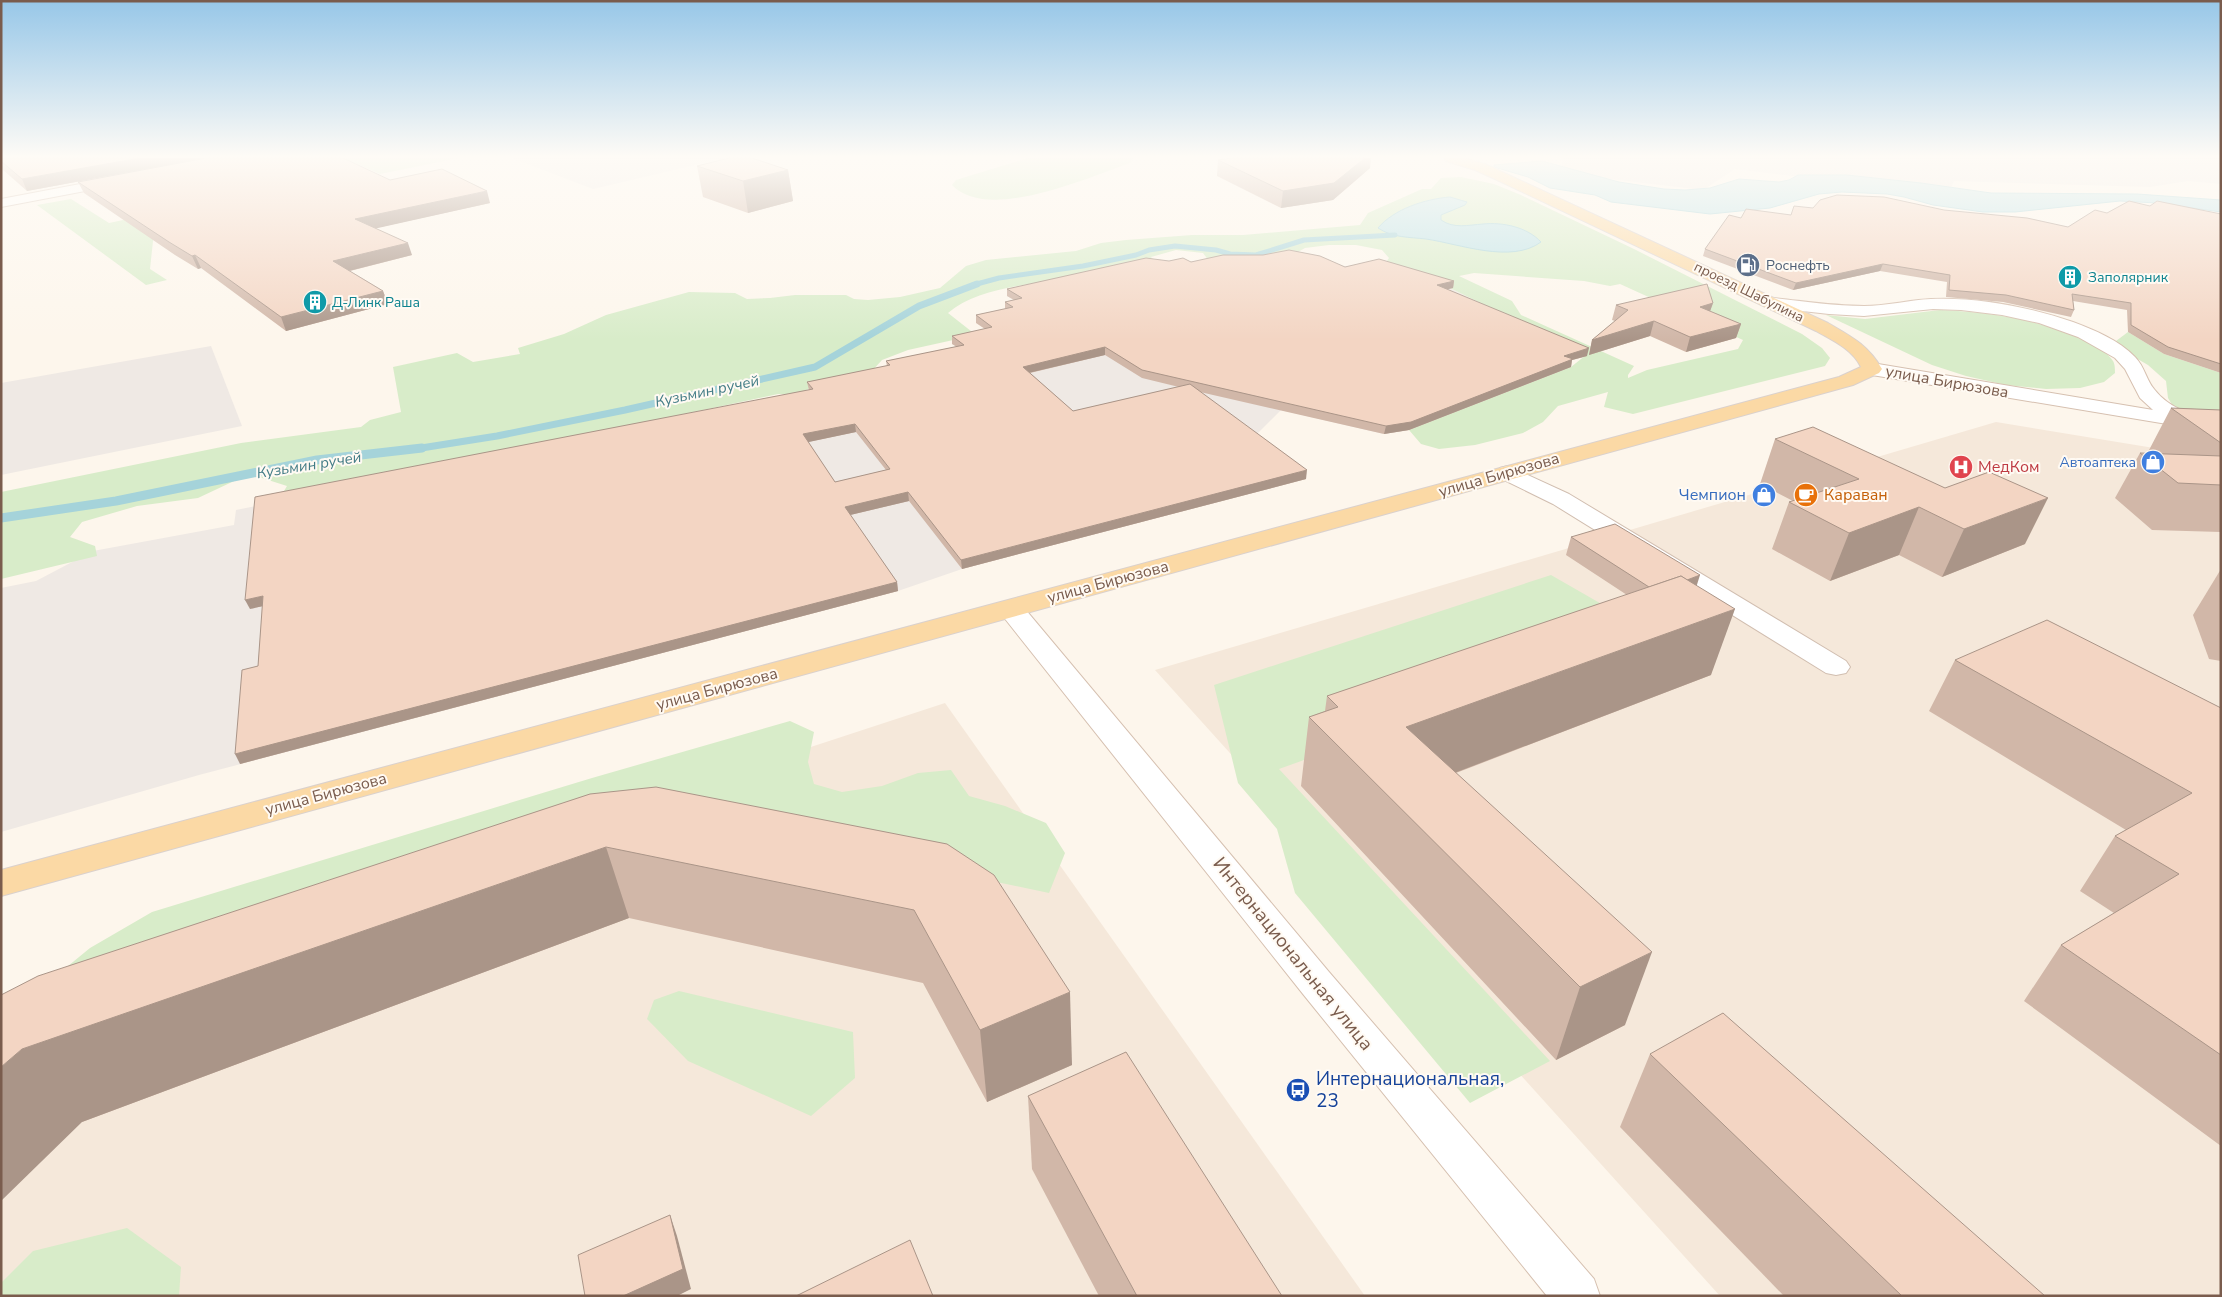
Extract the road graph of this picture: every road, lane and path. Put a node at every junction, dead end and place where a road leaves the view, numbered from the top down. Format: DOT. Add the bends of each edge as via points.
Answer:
graph roads {
  1 [pos="1591,219"];
  2 [pos="1773,303"];
  3 [pos="1872,369"];
  4 [pos="2188,421"];
  5 [pos="2221,427"];
  6 [pos="1508,473"];
  7 [pos="1011,609"];
  8 [pos="1836,667"];
  9 [pos="1,883"];
  10 [pos="1577,1296"];
  1 -- 2 [label="main road, проезд Шабулина"];
  2 -- 3 [label="main road, проезд Шабулина" via="1848,342 1865,356"];
  2 -- 4 [label="main road" via="1866,311 1914,305 1959,305 2021,314 2064,326 2100,340 2127,358 2143,388 2158,405"];
  3 -- 4 [label="main road, улица Бирюзова"];
  3 -- 6 [label="main road, улица Бирюзова" via="1855,378"];
  4 -- 5 [label="main road, улица Бирюзова"];
  6 -- 7 [label="main road, улица Бирюзова"];
  6 -- 8 [label="main road" via="1561,499"];
  7 -- 9 [label="main road, улица Бирюзова"];
  7 -- 10 [label="main road, Интернациональная улица" via="1316,984"];
}
